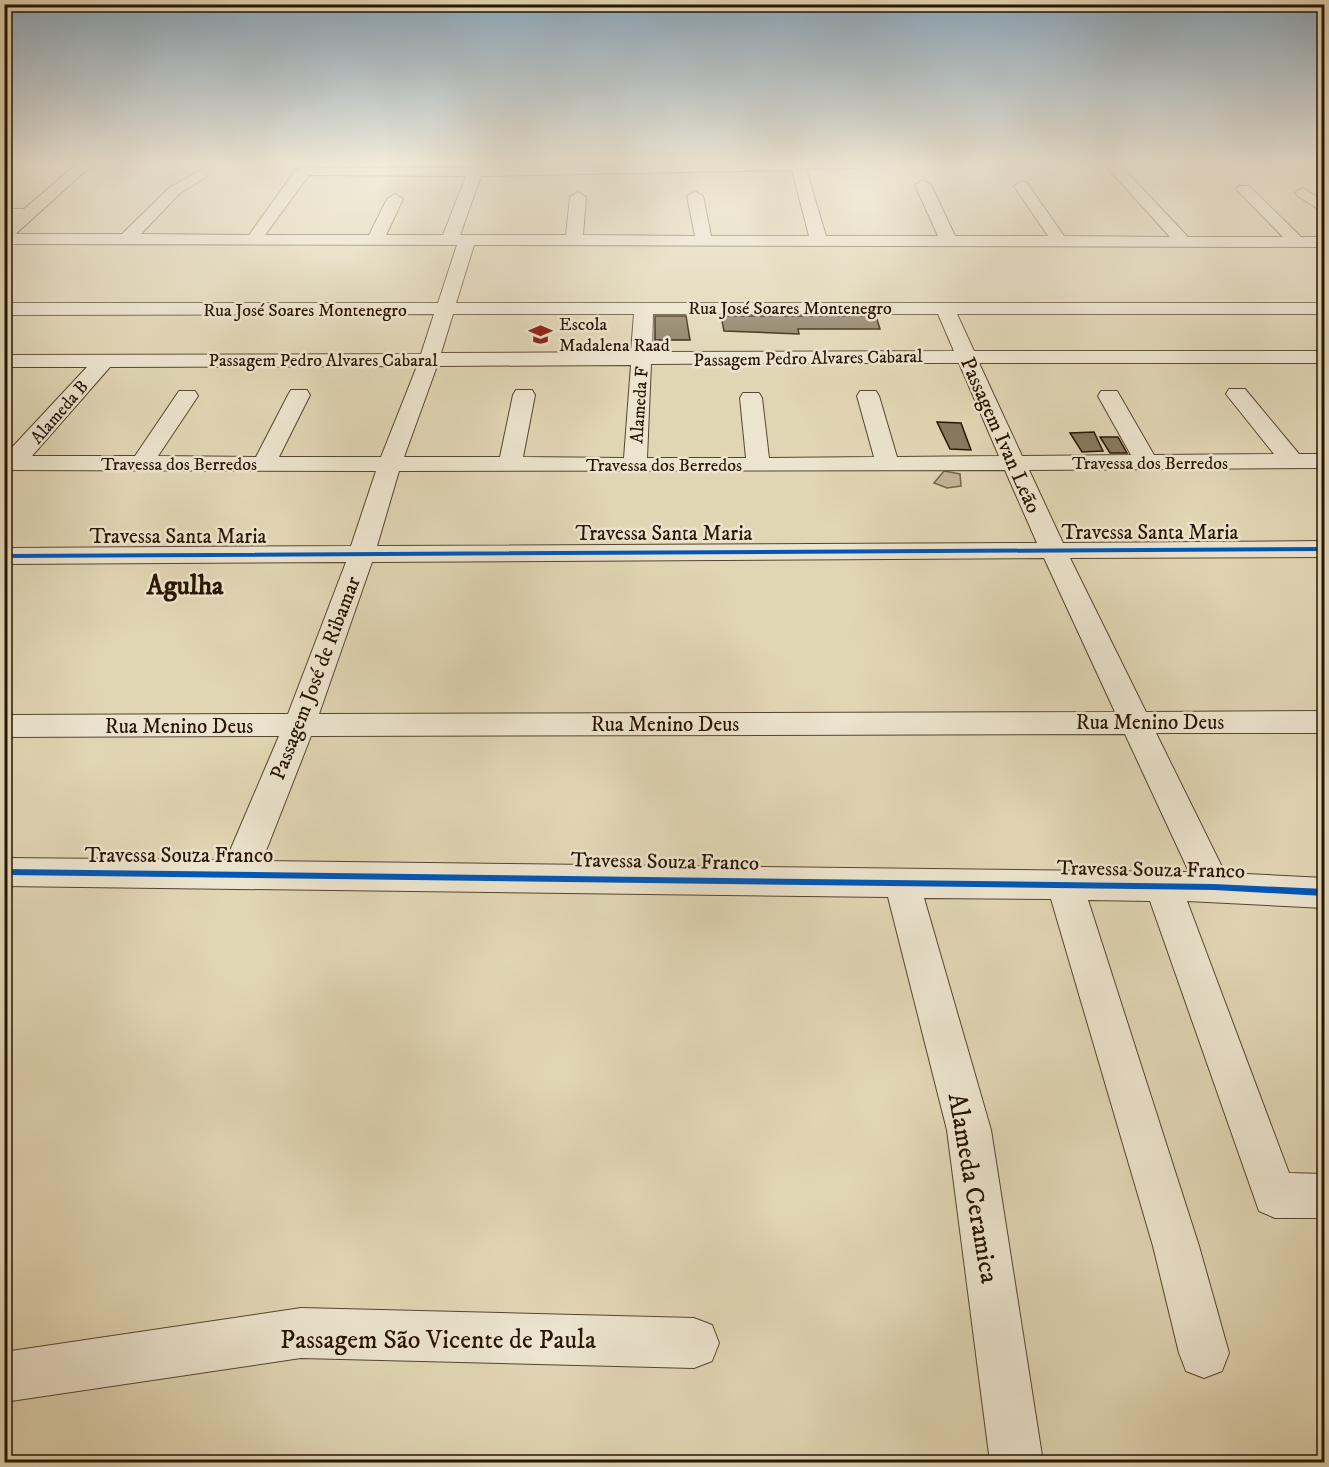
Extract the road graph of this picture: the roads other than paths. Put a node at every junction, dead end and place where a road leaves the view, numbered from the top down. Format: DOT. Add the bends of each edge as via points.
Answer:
graph roads {
  1 [pos="133,232"];
  2 [pos="259,232"];
  3 [pos="379,232"];
  4 [pos="460,232"];
  5 [pos="575,232"];
  6 [pos="702,232"];
  7 [pos="817,232"];
  8 [pos="945,232"];
  9 [pos="1053,232"];
  10 [pos="1175,232"];
  11 [pos="1288,232"];
  12 [pos="4,237"];
  13 [pos="128,238"];
  14 [pos="254,239"];
  15 [pos="375,240"];
  16 [pos="458,241"];
  17 [pos="574,241"];
  18 [pos="704,241"];
  19 [pos="819,241"];
  20 [pos="1059,241"];
  21 [pos="1183,241"];
  22 [pos="949,242"];
  23 [pos="1297,242"];
  24 [pos="1324,242"];
  25 [pos="944,307"];
  26 [pos="1324,308"];
  27 [pos="4,309"];
  28 [pos="644,309"];
  29 [pos="444,310"];
  30 [pos="965,356"];
  31 [pos="1324,357"];
  32 [pos="429,360"];
  33 [pos="643,360"];
  34 [pos="4,361"];
  35 [pos="104,361"];
  36 [pos="1237,394"];
  37 [pos="299,395"];
  38 [pos="524,395"];
  39 [pos="187,396"];
  40 [pos="868,396"];
  41 [pos="1109,396"];
  42 [pos="751,398"];
  43 [pos="1292,461"];
  44 [pos="1324,461"];
  45 [pos="9,463"];
  46 [pos="390,463"];
  47 [pos="1014,463"];
  48 [pos="1147,463"];
  49 [pos="141,464"];
  50 [pos="510,464"];
  51 [pos="635,464"];
  52 [pos="263,465"];
  53 [pos="758,465"];
  54 [pos="888,465"];
  55 [pos="1324,549"];
  56 [pos="1053,550"];
  57 [pos="362,553"];
  58 [pos="4,556"];
  59 [pos="1136,722"];
  60 [pos="1324,722"];
  61 [pos="4,726"];
  62 [pos="299,726"];
  63 [pos="4,872"];
  64 [pos="239,873"];
  65 [pos="902,882"];
  66 [pos="1065,885"];
  67 [pos="1163,886"];
  68 [pos="1214,887"];
  69 [pos="1324,893"];
  70 [pos="1324,1197"];
  71 [pos="694,1342"];
  72 [pos="1204,1353"];
  73 [pos="4,1377"];
  74 [pos="1016,1462"];
  1 -- 13 [label="street"];
  2 -- 14 [label="street"];
  3 -- 15 [label="street"];
  4 -- 16 [label="street, Passagem José de Ribamar"];
  5 -- 17 [label="street"];
  6 -- 18 [label="street"];
  7 -- 19 [label="street"];
  8 -- 22 [label="street"];
  9 -- 20 [label="street"];
  10 -- 21 [label="street"];
  11 -- 23 [label="street"];
  12 -- 13 [label="street"];
  13 -- 14 [label="street"];
  14 -- 15 [label="street"];
  15 -- 16 [label="street"];
  16 -- 17 [label="street"];
  16 -- 29 [label="street, Passagem José de Ribamar"];
  17 -- 18 [label="street"];
  18 -- 19 [label="street"];
  19 -- 22 [label="street"];
  20 -- 21 [label="street"];
  20 -- 22 [label="street"];
  21 -- 23 [label="street"];
  23 -- 24 [label="street"];
  25 -- 26 [label="street, Rua José Soares Montenegro"];
  25 -- 28 [label="street, Rua José Soares Montenegro"];
  25 -- 30 [label="street, Passagem Ivan Leão"];
  27 -- 29 [label="street, Rua José Soares Montenegro"];
  28 -- 29 [label="street, Rua José Soares Montenegro"];
  28 -- 33 [label="street, Alameda F"];
  29 -- 32 [label="street, Passagem José de Ribamar"];
  30 -- 31 [label="street, Passagem Pedro Alvares Cabaral"];
  30 -- 33 [label="street, Passagem Pedro Alvares Cabaral"];
  30 -- 47 [label="street, Passagem Ivan Leão"];
  32 -- 33 [label="street, Passagem Pedro Alvares Cabaral"];
  32 -- 35 [label="street, Passagem Pedro Alvares Cabaral"];
  32 -- 46 [label="street, Passagem José de Ribamar"];
  33 -- 51 [label="street, Alameda F"];
  34 -- 35 [label="street, Passagem Pedro Alvares Cabaral"];
  35 -- 45 [label="street, Alameda B"];
  36 -- 43 [label="street"];
  37 -- 52 [label="street"];
  38 -- 50 [label="street"];
  39 -- 49 [label="street"];
  40 -- 54 [label="street"];
  41 -- 48 [label="street"];
  42 -- 53 [label="street"];
  43 -- 44 [label="street, Travessa dos Berredos"];
  43 -- 48 [label="street, Travessa dos Berredos"];
  45 -- 49 [label="street, Travessa dos Berredos"];
  46 -- 50 [label="street, Travessa dos Berredos"];
  46 -- 52 [label="street, Travessa dos Berredos"];
  46 -- 57 [label="street, Passagem José de Ribamar"];
  47 -- 48 [label="street, Travessa dos Berredos"];
  47 -- 54 [label="street, Travessa dos Berredos"];
  47 -- 56 [label="street, Passagem Ivan Leão"];
  49 -- 52 [label="street, Travessa dos Berredos"];
  50 -- 51 [label="street, Travessa dos Berredos"];
  51 -- 53 [label="street, Travessa dos Berredos"];
  53 -- 54 [label="street, Travessa dos Berredos"];
  55 -- 56 [label="street, Travessa Santa Maria"];
  56 -- 57 [label="street, Travessa Santa Maria"];
  56 -- 59 [label="street, Passagem Ivan Leão"];
  57 -- 58 [label="street, Travessa Santa Maria"];
  57 -- 62 [label="street, Passagem José de Ribamar"];
  59 -- 60 [label="street, Rua Menino Deus"];
  59 -- 62 [label="street, Rua Menino Deus"];
  59 -- 68 [label="street, Passagem Ivan Leão"];
  61 -- 62 [label="street, Rua Menino Deus"];
  62 -- 64 [label="street, Passagem José de Ribamar"];
  63 -- 64 [label="street, Travessa Souza Franco"];
  64 -- 65 [label="street, Travessa Souza Franco"];
  65 -- 66 [label="street, Travessa Souza Franco"];
  65 -- 74 [label="street, Alameda Ceramica" via="969,1130"];
  66 -- 67 [label="street, Travessa Souza Franco"];
  66 -- 72 [label="street" via="1176,1246"];
  67 -- 68 [label="street, Travessa Souza Franco"];
  67 -- 70 [label="street" via="1275,1195"];
  68 -- 69 [label="street, Travessa Souza Franco"];
  71 -- 73 [label="street, Passagem São Vicente de Paula" via="302,1333"];
}
